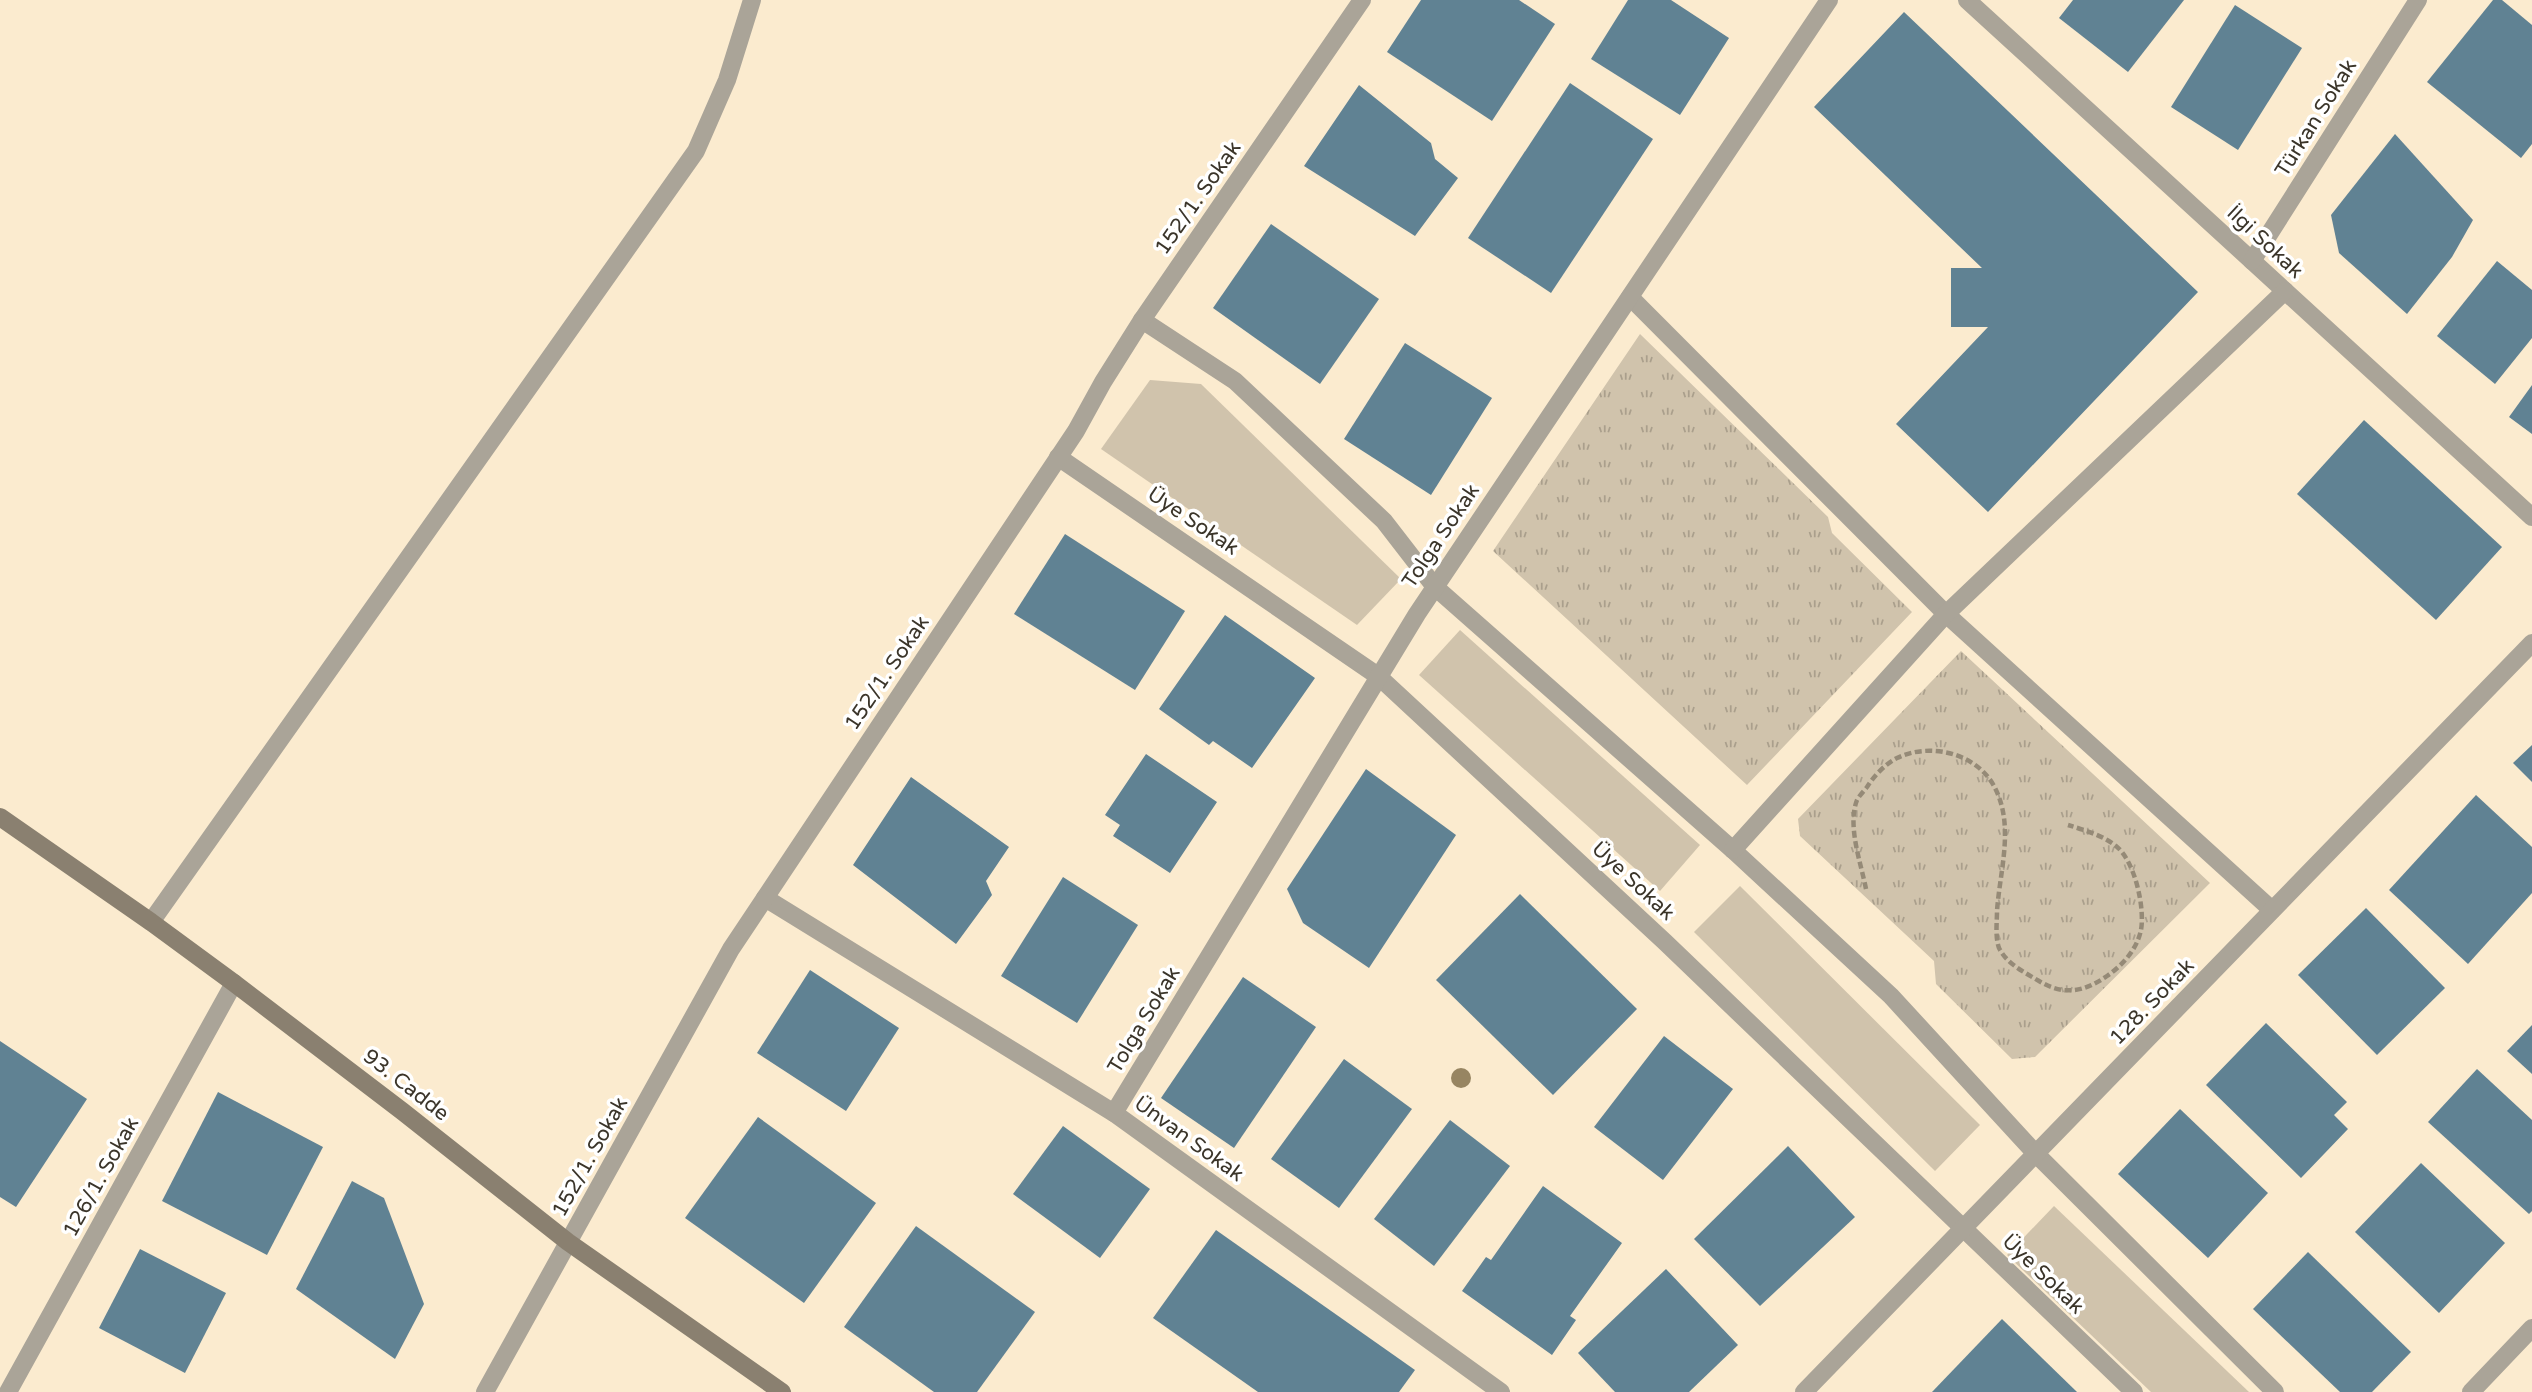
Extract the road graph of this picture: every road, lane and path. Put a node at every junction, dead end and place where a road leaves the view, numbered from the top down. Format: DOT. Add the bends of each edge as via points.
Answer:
graph roads {
  1 [pos="752,0"];
  2 [pos="1362,0"];
  3 [pos="1829,0"];
  4 [pos="1967,0"];
  5 [pos="2418,0"];
  6 [pos="2252,261"];
  7 [pos="2284,291"];
  8 [pos="1630,297"];
  9 [pos="1142,320"];
  10 [pos="1058,457"];
  11 [pos="2532,517"];
  12 [pos="1435,587"];
  13 [pos="1945,614"];
  14 [pos="2532,643"];
  15 [pos="1378,676"];
  16 [pos="0,817"];
  17 [pos="2068,825"];
  18 [pos="1733,850"];
  19 [pos="1866,889"];
  20 [pos="765,898"];
  21 [pos="2272,910"];
  22 [pos="151,922"];
  23 [pos="234,983"];
  24 [pos="1114,1113"];
  25 [pos="2036,1154"];
  26 [pos="1963,1229"];
  27 [pos="568,1242"];
  28 [pos="2532,1328"];
  29 [pos="8,1392"];
  30 [pos="485,1392"];
  31 [pos="782,1392"];
  32 [pos="1502,1392"];
  33 [pos="1804,1392"];
  34 [pos="2134,1392"];
  35 [pos="2275,1392"];
  36 [pos="2471,1392"];
  1 -- 22 [label="street" via="727,80 696,151"];
  2 -- 9 [label="street, 152/1. Sokak"];
  3 -- 8 [label="street, Tolga Sokak"];
  4 -- 6 [label="street, İlgi Sokak"];
  5 -- 6 [label="street, Türkan Sokak"];
  6 -- 7 [label="street, İlgi Sokak"];
  7 -- 11 [label="street, İlgi Sokak"];
  7 -- 13 [label="street"];
  8 -- 12 [label="street, Tolga Sokak"];
  8 -- 13 [label="street"];
  9 -- 10 [label="street, 152/1. Sokak"];
  9 -- 12 [label="street" via="1234,381 1384,521"];
  10 -- 15 [label="street, Üye Sokak"];
  10 -- 20 [label="street, 152/1. Sokak"];
  12 -- 15 [label="street, Tolga Sokak"];
  12 -- 18 [label="street"];
  13 -- 18 [label="street"];
  13 -- 21 [label="street"];
  14 -- 21 [label="street, 128. Sokak"];
  15 -- 24 [label="street, Tolga Sokak"];
  15 -- 26 [label="street, Üye Sokak" via="1665,942"];
  16 -- 22 [label="main road, 93. Cadde"];
  17 -- 19 [label="path" via="2118,847 2139,891 2141,929 2133,950 2096,984 2055,990 2011,963 1999,947 1999,887 2007,837 2002,806 1994,785 1977,766 1953,754 1921,750 1895,759 1875,775 1857,800 1854,827"];
  18 -- 25 [label="street" via="1891,996"];
  20 -- 24 [label="street, Ünvan Sokak"];
  20 -- 27 [label="street, 152/1. Sokak" via="731,949"];
  21 -- 25 [label="street, 128. Sokak"];
  22 -- 23 [label="main road, 93. Cadde"];
  23 -- 27 [label="main road, 93. Cadde"];
  23 -- 29 [label="street, 126/1. Sokak"];
  24 -- 32 [label="street, Ünvan Sokak"];
  25 -- 26 [label="street, 128. Sokak"];
  25 -- 35 [label="street"];
  26 -- 33 [label="street, 128. Sokak"];
  26 -- 34 [label="street, Üye Sokak"];
  27 -- 30 [label="street, 152/1. Sokak"];
  27 -- 31 [label="main road, 93. Cadde"];
  28 -- 36 [label="street"];
}
